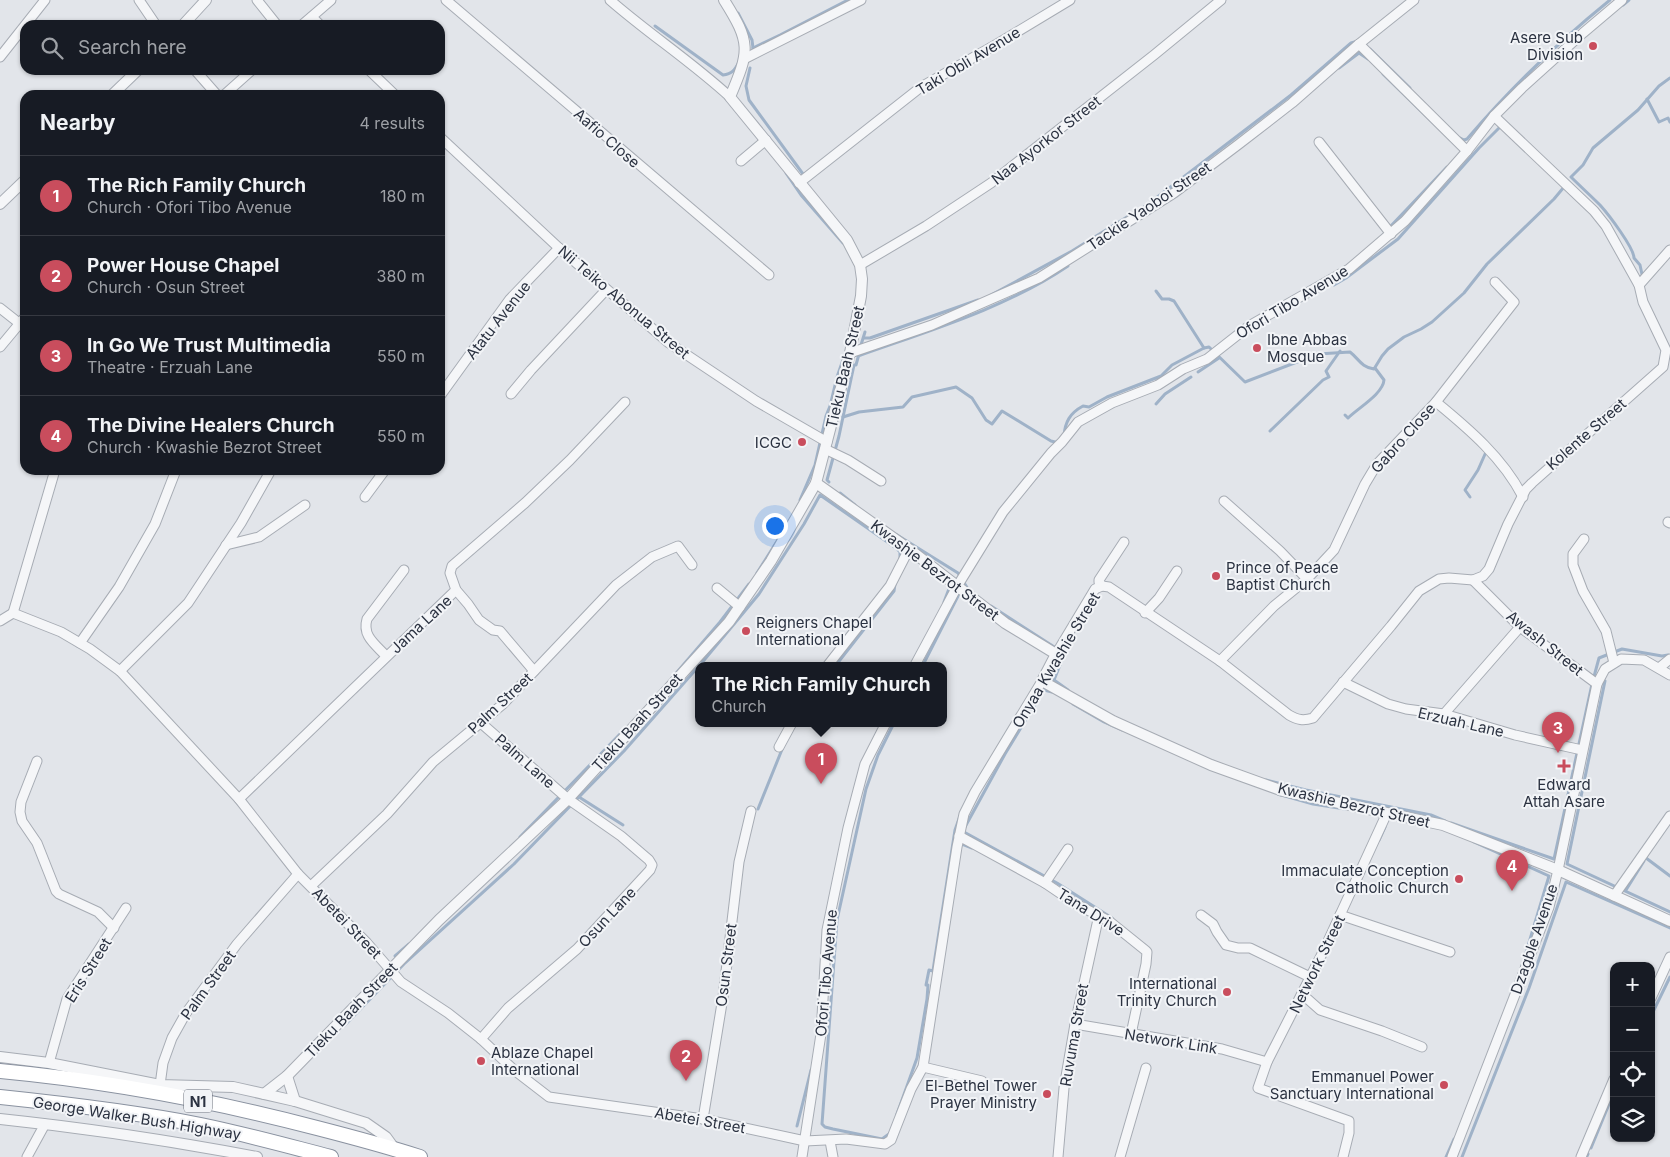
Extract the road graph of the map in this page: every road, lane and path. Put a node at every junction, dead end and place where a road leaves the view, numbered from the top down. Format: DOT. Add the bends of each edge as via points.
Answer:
graph roads {
  1 [pos="45,0"];
  2 [pos="139,0"];
  3 [pos="206,0"];
  4 [pos="257,0"];
  5 [pos="331,0"];
  6 [pos="446,0"];
  7 [pos="610,0"];
  8 [pos="724,0"];
  9 [pos="861,0"];
  10 [pos="1070,0"];
  11 [pos="1221,0"];
  12 [pos="1414,0"];
  13 [pos="1622,0"];
  14 [pos="844,4"];
  15 [pos="312,17"];
  16 [pos="29,20"];
  17 [pos="153,20"];
  18 [pos="188,20"];
  19 [pos="273,20"];
  20 [pos="308,20"];
  21 [pos="315,20"];
  22 [pos="20,32"];
  23 [pos="1359,44"];
  24 [pos="0,57"];
  25 [pos="744,59"];
  26 [pos="133,75"];
  27 [pos="199,75"];
  28 [pos="246,75"];
  29 [pos="373,75"];
  30 [pos="117,90"];
  31 [pos="213,90"];
  32 [pos="230,90"];
  33 [pos="390,90"];
  34 [pos="730,97"];
  35 [pos="1494,116"];
  36 [pos="766,140"];
  37 [pos="445,142"];
  38 [pos="1319,142"];
  39 [pos="1467,151"];
  40 [pos="740,161"];
  41 [pos="799,183"];
  42 [pos="20,185"];
  43 [pos="0,204"];
  44 [pos="1391,234"];
  45 [pos="559,248"];
  46 [pos="1670,250"];
  47 [pos="860,265"];
  48 [pos="769,275"];
  49 [pos="1495,282"];
  50 [pos="1639,285"];
  51 [pos="606,290"];
  52 [pos="0,308"];
  53 [pos="20,319"];
  54 [pos="20,322"];
  55 [pos="0,347"];
  56 [pos="850,353"];
  57 [pos="445,389"];
  58 [pos="511,394"];
  59 [pos="625,402"];
  60 [pos="1436,402"];
  61 [pos="826,446"];
  62 [pos="54,475"];
  63 [pos="174,475"];
  64 [pos="268,475"];
  65 [pos="381,475"];
  66 [pos="882,481"];
  67 [pos="816,483"];
  68 [pos="1523,496"];
  69 [pos="365,497"];
  70 [pos="1224,501"];
  71 [pos="305,506"];
  72 [pos="1584,539"];
  73 [pos="1124,542"];
  74 [pos="226,545"];
  75 [pos="909,549"];
  76 [pos="692,566"];
  77 [pos="404,570"];
  78 [pos="1177,571"];
  79 [pos="1307,579"];
  80 [pos="1472,580"];
  81 [pos="958,585"];
  82 [pos="1102,586"];
  83 [pos="717,588"];
  84 [pos="456,590"];
  85 [pos="740,606"];
  86 [pos="13,613"];
  87 [pos="1146,613"];
  88 [pos="0,622"];
  89 [pos="1520,627"];
  90 [pos="80,643"];
  91 [pos="1056,654"];
  92 [pos="386,656"];
  93 [pos="1670,659"];
  94 [pos="1220,661"];
  95 [pos="830,662"];
  96 [pos="917,662"];
  97 [pos="1614,663"];
  98 [pos="1659,668"];
  99 [pos="120,671"];
  100 [pos="534,672"];
  101 [pos="1670,676"];
  102 [pos="1042,681"];
  103 [pos="1343,682"];
  104 [pos="1596,684"];
  105 [pos="1444,714"];
  106 [pos="481,723"];
  107 [pos="790,727"];
  108 [pos="884,727"];
  109 [pos="778,747"];
  110 [pos="1582,750"];
  111 [pos="37,761"];
  112 [pos="568,799"];
  113 [pos="239,800"];
  114 [pos="751,811"];
  115 [pos="1387,812"];
  116 [pos="1670,816"];
  117 [pos="959,836"];
  118 [pos="1068,849"];
  119 [pos="1558,870"];
  120 [pos="298,874"];
  121 [pos="1045,883"];
  122 [pos="311,886"];
  123 [pos="1614,896"];
  124 [pos="126,908"];
  125 [pos="1099,915"];
  126 [pos="1201,915"];
  127 [pos="1340,915"];
  128 [pos="1670,921"];
  129 [pos="114,928"];
  130 [pos="1450,952"];
  131 [pos="1670,957"];
  132 [pos="390,969"];
  133 [pos="1310,977"];
  134 [pos="1655,989"];
  135 [pos="1302,994"];
  136 [pos="1075,1024"];
  137 [pos="1131,1034"];
  138 [pos="481,1040"];
  139 [pos="1422,1048"];
  140 [pos="0,1057"];
  141 [pos="1267,1062"];
  142 [pos="49,1064"];
  143 [pos="923,1067"];
  144 [pos="1146,1068"];
  145 [pos="0,1071"];
  146 [pos="287,1076"];
  147 [pos="982,1081"];
  148 [pos="160,1085"];
  149 [pos="1610,1088"];
  150 [pos="264,1094"];
  151 [pos="0,1097"];
  152 [pos="295,1101"];
  153 [pos="0,1119"];
  154 [pos="703,1119"];
  155 [pos="45,1124"];
  156 [pos="805,1141"];
  157 [pos="830,1141"];
  158 [pos="874,1144"];
  159 [pos="394,1148"];
  160 [pos="27,1157"];
  161 [pos="257,1157"];
  162 [pos="331,1157"];
  163 [pos="420,1157"];
  164 [pos="802,1157"];
  165 [pos="833,1157"];
  166 [pos="1058,1157"];
  167 [pos="1120,1157"];
  168 [pos="1344,1157"];
  169 [pos="1452,1157"];
  170 [pos="1581,1157"];
  1 -- 16 [label="street"];
  2 -- 17 [label="street"];
  3 -- 18 [label="street"];
  4 -- 19 [label="street"];
  5 -- 15 [label="street"];
  6 -- 48 [label="street, Aafio Close"];
  7 -- 34 [label="street"];
  8 -- 25 [label="street" via="743,35 746,44"];
  9 -- 14 [label="street"];
  10 -- 41 [label="street, Taki Obli Avenue" via="921,87"];
  11 -- 47 [label="street, Naa Ayorkor Street" via="991,183"];
  12 -- 23 [label="street, Tackie Yaoboi Street"];
  13 -- 35 [label="street, Ofori Tibo Avenue"];
  14 -- 25 [label="street"];
  15 -- 20 [label="street"];
  15 -- 21 [label="street"];
  22 -- 24 [label="street"];
  23 -- 39 [label="street"];
  23 -- 56 [label="street, Tackie Yaoboi Street" via="1292,103 1174,192 1039,278 932,325"];
  25 -- 34 [label="street"];
  26 -- 30 [label="street"];
  27 -- 31 [label="street"];
  28 -- 32 [label="street"];
  29 -- 33 [label="street"];
  34 -- 36 [label="street, Tieku Baah Street"];
  35 -- 39 [label="street, Ofori Tibo Avenue"];
  35 -- 50 [label="street, Kolente Street" via="1594,211"];
  36 -- 40 [label="street"];
  36 -- 41 [label="street, Tieku Baah Street"];
  37 -- 45 [label="street, Nii Teiko Abonua Street"];
  38 -- 44 [label="street"];
  39 -- 44 [label="street, Ofori Tibo Avenue"];
  41 -- 47 [label="street, Tieku Baah Street" via="847,240"];
  42 -- 43 [label="street"];
  44 -- 81 [label="street, Ofori Tibo Avenue" via="1349,269 1258,320 1214,352 1150,389 1122,399 1078,422 1003,512"];
  45 -- 51 [label="street, Nii Teiko Abonua Street"];
  45 -- 57 [label="street, Atatu Avenue" via="510,299"];
  46 -- 50 [label="street"];
  47 -- 56 [label="street, Tieku Baah Street" via="861,296"];
  49 -- 60 [label="street, Gabro Close" via="1514,302"];
  50 -- 68 [label="street, Kolente Street" via="1643,302 1666,350 1663,367 1556,460"];
  51 -- 58 [label="street"];
  51 -- 61 [label="street, Nii Teiko Abonua Street" via="669,343"];
  52 -- 53 [label="street"];
  54 -- 55 [label="street"];
  56 -- 61 [label="street, Tieku Baah Street"];
  59 -- 84 [label="street, Jama Lane" via="525,503 452,566 450,573"];
  60 -- 68 [label="street" via="1482,443"];
  60 -- 79 [label="street, Gabro Close" via="1377,464 1334,550"];
  61 -- 66 [label="street, Nii Teiko Abonua Street"];
  61 -- 67 [label="street, Tieku Baah Street"];
  62 -- 86 [label="street"];
  63 -- 90 [label="street" via="146,541"];
  64 -- 74 [label="street"];
  65 -- 69 [label="street"];
  67 -- 75 [label="street, Kwashie Bezrot Street"];
  67 -- 85 [label="street, Tieku Baah Street" via="782,544"];
  68 -- 80 [label="street, Kolente Street" via="1489,569 1483,576"];
  70 -- 79 [label="street" via="1280,550"];
  71 -- 74 [label="street" via="259,537"];
  72 -- 97 [label="street" via="1573,554 1573,565 1583,591 1606,631"];
  73 -- 82 [label="street" via="1099,580"];
  74 -- 99 [label="street" via="188,603"];
  75 -- 81 [label="street, Kwashie Bezrot Street"];
  75 -- 95 [label="street" via="890,586"];
  76 -- 100 [label="street, Palm Street" via="678,546 652,557 616,585"];
  77 -- 92 [label="street" via="367,619 367,634"];
  78 -- 87 [label="street"];
  79 -- 94 [label="street, Gabro Close" via="1274,606"];
  80 -- 89 [label="street, Awash Street"];
  80 -- 103 [label="street, Onyaa Kwashie Street" via="1438,579 1419,590"];
  81 -- 91 [label="street, Kwashie Bezrot Street" via="1005,623"];
  81 -- 96 [label="street, Ofori Tibo Avenue"];
  82 -- 87 [label="street, Onyaa Kwashie Street" via="1109,587"];
  82 -- 91 [label="street, Onyaa Kwashie Street" via="1095,589"];
  83 -- 85 [label="street"];
  84 -- 92 [label="street, Jama Lane"];
  84 -- 100 [label="street" via="479,620 500,632"];
  85 -- 112 [label="street, Tieku Baah Street"];
  86 -- 88 [label="street"];
  86 -- 90 [label="street, Abetei Street"];
  87 -- 94 [label="street, Onyaa Kwashie Street"];
  89 -- 104 [label="street, Awash Street"];
  89 -- 105 [label="street"];
  90 -- 99 [label="street, Abetei Street"];
  91 -- 102 [label="street, Onyaa Kwashie Street"];
  92 -- 113 [label="street, Jama Lane"];
  93 -- 98 [label="street"];
  94 -- 103 [label="street, Onyaa Kwashie Street" via="1297,719 1312,718"];
  97 -- 98 [label="street" via="1621,659 1644,660"];
  97 -- 104 [label="street, Dzagble Avenue" via="1605,669"];
  98 -- 101 [label="street"];
  99 -- 113 [label="street, Abetei Street"];
  100 -- 106 [label="street, Palm Street"];
  102 -- 115 [label="street, Kwashie Bezrot Street" via="1114,721 1210,765 1283,791"];
  102 -- 117 [label="street, Onyaa Kwashie Street" via="975,792 964,814"];
  103 -- 105 [label="street, Erzuah Lane" via="1388,704"];
  104 -- 110 [label="street, Dzagble Avenue"];
  105 -- 110 [label="street, Erzuah Lane"];
  106 -- 112 [label="street, Palm Lane"];
  106 -- 122 [label="street, Palm Street" via="432,762 387,814"];
  107 -- 109 [label="street"];
  108 -- 156 [label="street, Ofori Tibo Avenue" via="865,764 827,930 821,1034"];
  110 -- 119 [label="street, Dzagble Avenue"];
  111 -- 129 [label="street" via="21,802 22,821 37,843 59,894 98,912"];
  112 -- 132 [label="street, Tieku Baah Street"];
  112 -- 138 [label="street, Osun Lane" via="621,836 652,865 577,949 508,1008"];
  113 -- 120 [label="street, Abetei Street"];
  114 -- 154 [label="street, Osun Street" via="739,862 723,997"];
  115 -- 119 [label="street, Kwashie Bezrot Street" via="1443,825"];
  115 -- 127 [label="street, Network Street"];
  116 -- 123 [label="street"];
  117 -- 121 [label="street, Tana Drive"];
  117 -- 143 [label="street, Onyaa Kwashie Street"];
  118 -- 121 [label="street"];
  119 -- 123 [label="street, Kwashie Bezrot Street"];
  119 -- 169 [label="street, Dzagble Avenue" via="1548,907"];
  120 -- 122 [label="street, Abetei Street"];
  120 -- 148 [label="street, Palm Street" via="238,944 186,1013 172,1038 163,1063"];
  121 -- 125 [label="street, Tana Drive"];
  122 -- 132 [label="street, Abetei Street"];
  123 -- 128 [label="street, Kwashie Bezrot Street"];
  124 -- 129 [label="street, Eris Street"];
  125 -- 136 [label="street, Ruvuma Street"];
  125 -- 137 [label="street, Tana Drive" via="1121,929 1146,952"];
  126 -- 133 [label="street" via="1214,924 1226,945 1250,948"];
  127 -- 130 [label="street"];
  127 -- 133 [label="street, Network Street"];
  129 -- 142 [label="street, Eris Street" via="67,1000"];
  131 -- 134 [label="street"];
  132 -- 138 [label="street, Abetei Street" via="401,982"];
  132 -- 146 [label="street, Tieku Baah Street"];
  133 -- 135 [label="street, Network Street"];
  135 -- 139 [label="street" via="1320,1010"];
  135 -- 141 [label="street, Network Street"];
  136 -- 137 [label="street, Network Link"];
  136 -- 166 [label="street, Ruvuma Street" via="1064,1088"];
  137 -- 141 [label="street, Network Link" via="1222,1049"];
  138 -- 154 [label="street, Abetei Street" via="549,1097"];
  140 -- 142 [label="street, George Walker Bush Highway"];
  141 -- 168 [label="street, Network Street" via="1258,1088 1349,1122"];
  142 -- 148 [label="street, George Walker Bush Highway"];
  143 -- 147 [label="street"];
  143 -- 158 [label="street, Onyaa Kwashie Street" via="891,1140 885,1144"];
  144 -- 167 [label="street"];
  145 -- 159 [label="highway, George Walker Bush Highway / N1" via="149,1091 256,1112"];
  146 -- 150 [label="street, Tieku Baah Street"];
  146 -- 152 [label="street"];
  148 -- 150 [label="street, George Walker Bush Highway" via="233,1087"];
  149 -- 170 [label="street"];
  150 -- 152 [label="street, George Walker Bush Highway"];
  151 -- 162 [label="highway, George Walker Bush Highway / N1" via="201,1125"];
  152 -- 159 [label="street, George Walker Bush Highway" via="366,1123 386,1137"];
  153 -- 155 [label="street, George Walker Bush Highway"];
  154 -- 156 [label="street, Abetei Street"];
  155 -- 160 [label="street"];
  155 -- 161 [label="street, George Walker Bush Highway"];
  156 -- 157 [label="street, Abetei Street"];
  156 -- 164 [label="street"];
  157 -- 158 [label="street, Abetei Street"];
  157 -- 165 [label="street"];
  159 -- 163 [label="highway, George Walker Bush Highway / N1"];
}
